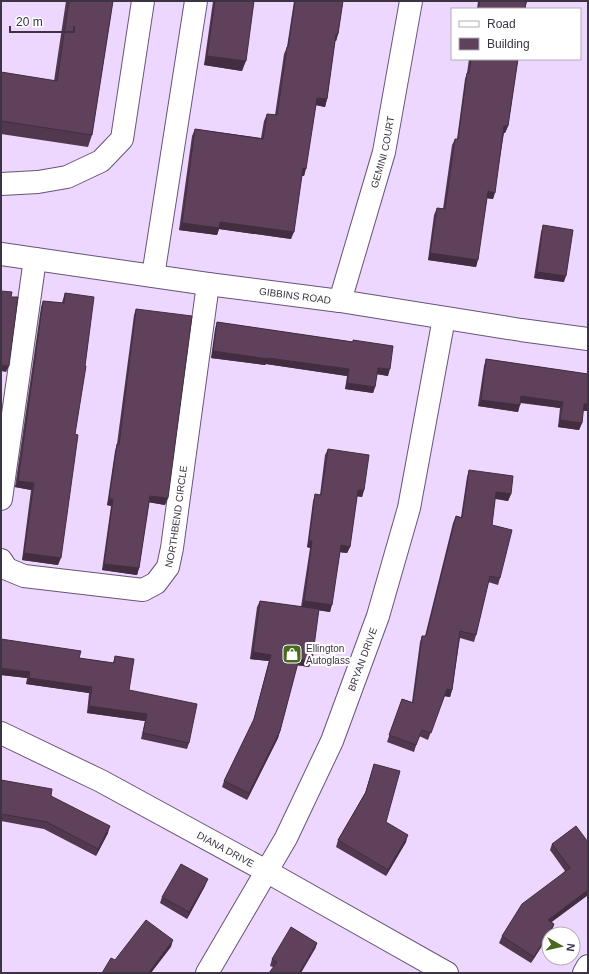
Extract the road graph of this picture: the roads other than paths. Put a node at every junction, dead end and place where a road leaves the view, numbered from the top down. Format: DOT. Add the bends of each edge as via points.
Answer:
graph roads {
  1 [pos="143,1"];
  2 [pos="196,1"];
  3 [pos="411,1"];
  4 [pos="1,184"];
  5 [pos="1,254"];
  6 [pos="35,259"];
  7 [pos="153,276"];
  8 [pos="208,284"];
  9 [pos="340,301"];
  10 [pos="444,318"];
  11 [pos="588,339"];
  12 [pos="1,499"];
  13 [pos="1,560"];
  14 [pos="1,733"];
  15 [pos="266,871"];
  16 [pos="588,966"];
  17 [pos="207,973"];
  18 [pos="447,973"];
  19 [pos="584,973"];
  1 -- 4 [label="street" via="122,139 101,161 67,177"];
  2 -- 7 [label="street"];
  3 -- 9 [label="street, GEMINI COURT" via="384,152"];
  5 -- 6 [label="street, GIBBINS ROAD"];
  6 -- 7 [label="street, GIBBINS ROAD"];
  6 -- 12 [label="street"];
  7 -- 8 [label="street, GIBBINS ROAD"];
  8 -- 9 [label="street, GIBBINS ROAD"];
  8 -- 13 [label="street, NORTHBEND CIRCLE" via="172,548 168,566 156,583 143,590 24,576 7,569"];
  9 -- 10 [label="street, GIBBINS ROAD"];
  10 -- 11 [label="street, GIBBINS ROAD"];
  10 -- 15 [label="street, BRYAN DRIVE" via="409,508 378,616 332,741 286,838"];
  14 -- 15 [label="street, DIANA DRIVE" via="101,781"];
  15 -- 17 [label="street, BRYAN DRIVE"];
  15 -- 18 [label="street, DIANA DRIVE"];
  16 -- 19 [label="street"];
}
